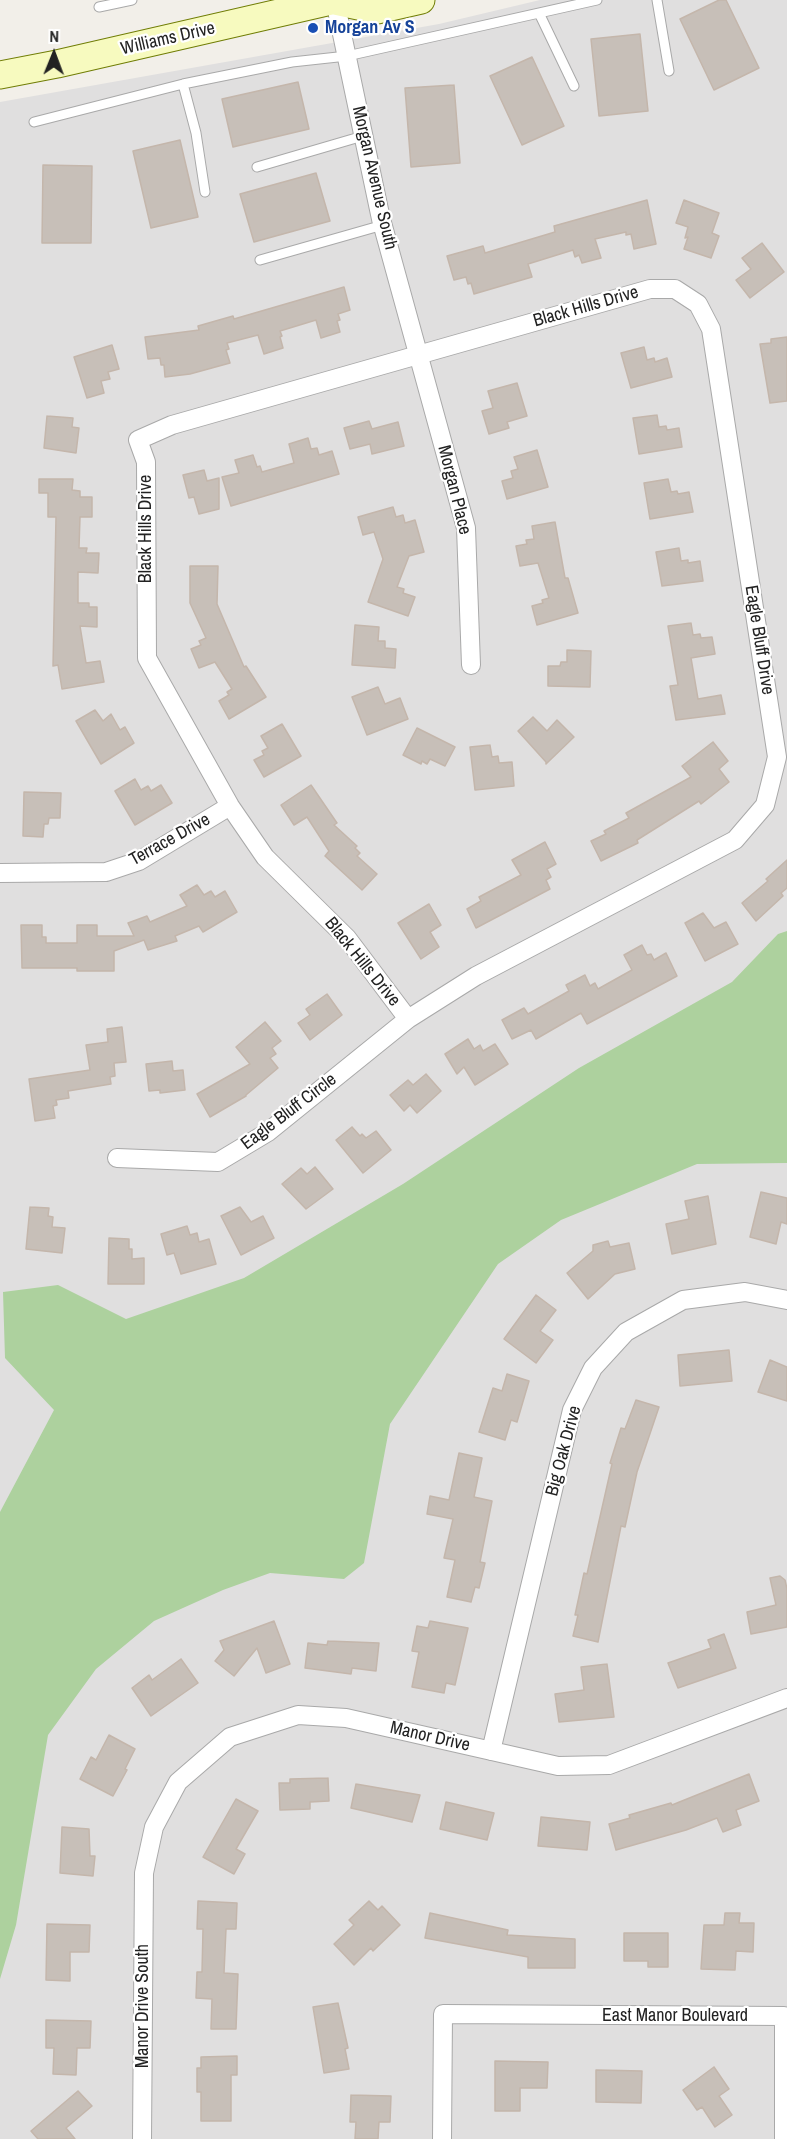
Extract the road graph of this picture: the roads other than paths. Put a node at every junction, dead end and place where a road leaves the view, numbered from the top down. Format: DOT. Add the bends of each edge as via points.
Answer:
graph roads {
  1 [pos="132,0"];
  2 [pos="335,0"];
  3 [pos="421,0"];
  4 [pos="597,0"];
  5 [pos="657,0"];
  6 [pos="99,7"];
  7 [pos="539,13"];
  8 [pos="346,56"];
  9 [pos="669,71"];
  10 [pos="0,75"];
  11 [pos="183,84"];
  12 [pos="574,86"];
  13 [pos="34,122"];
  14 [pos="363,136"];
  15 [pos="257,167"];
  16 [pos="205,192"];
  17 [pos="382,225"];
  18 [pos="260,260"];
  19 [pos="675,289"];
  20 [pos="418,355"];
  21 [pos="471,665"];
  22 [pos="230,806"];
  23 [pos="0,873"];
  24 [pos="408,1019"];
  25 [pos="117,1158"];
  26 [pos="787,1300"];
  27 [pos="787,1698"];
  28 [pos="491,1750"];
  29 [pos="144,1873"];
  30 [pos="142,2139"];
  31 [pos="442,2139"];
  32 [pos="784,2139"];
  1 -- 6 [label="lane"];
  2 -- 3 [label="main road, Williams Drive" via="377,10"];
  2 -- 8 [label="street, Morgan Avenue South"];
  2 -- 10 [label="main road, Williams Drive"];
  4 -- 7 [label="lane"];
  5 -- 9 [label="lane"];
  7 -- 8 [label="lane"];
  7 -- 12 [label="lane"];
  8 -- 11 [label="lane" via="292,62"];
  8 -- 14 [label="street, Morgan Avenue South"];
  11 -- 13 [label="lane"];
  11 -- 16 [label="lane"];
  14 -- 15 [label="lane"];
  14 -- 17 [label="street, Morgan Avenue South"];
  17 -- 18 [label="lane"];
  17 -- 20 [label="street, Morgan Avenue South"];
  19 -- 20 [label="street, Black Hills Drive" via="650,289"];
  19 -- 24 [label="street, Eagle Bluff Drive" via="698,304 711,329 777,757 765,805 735,840 476,976"];
  20 -- 21 [label="street, Morgan Place" via="466,528"];
  20 -- 22 [label="street, Black Hills Drive" via="172,425 138,440 146,462 147,658"];
  22 -- 23 [label="street, Terrace Drive" via="139,861 106,872"];
  22 -- 24 [label="street, Black Hills Drive" via="265,857 347,938"];
  24 -- 25 [label="street, Eagle Bluff Circle" via="268,1132 218,1162"];
  26 -- 28 [label="street, Big Oak Drive" via="745,1292 683,1300 626,1332 593,1368 572,1410"];
  27 -- 28 [label="street, Manor Drive" via="609,1765 558,1766"];
  28 -- 29 [label="street, Manor Drive" via="346,1718 298,1715 230,1737 178,1782 154,1827"];
  29 -- 30 [label="street, Manor Drive South"];
  31 -- 32 [label="street, East Manor Boulevard" via="443,2014 784,2016"];
}
